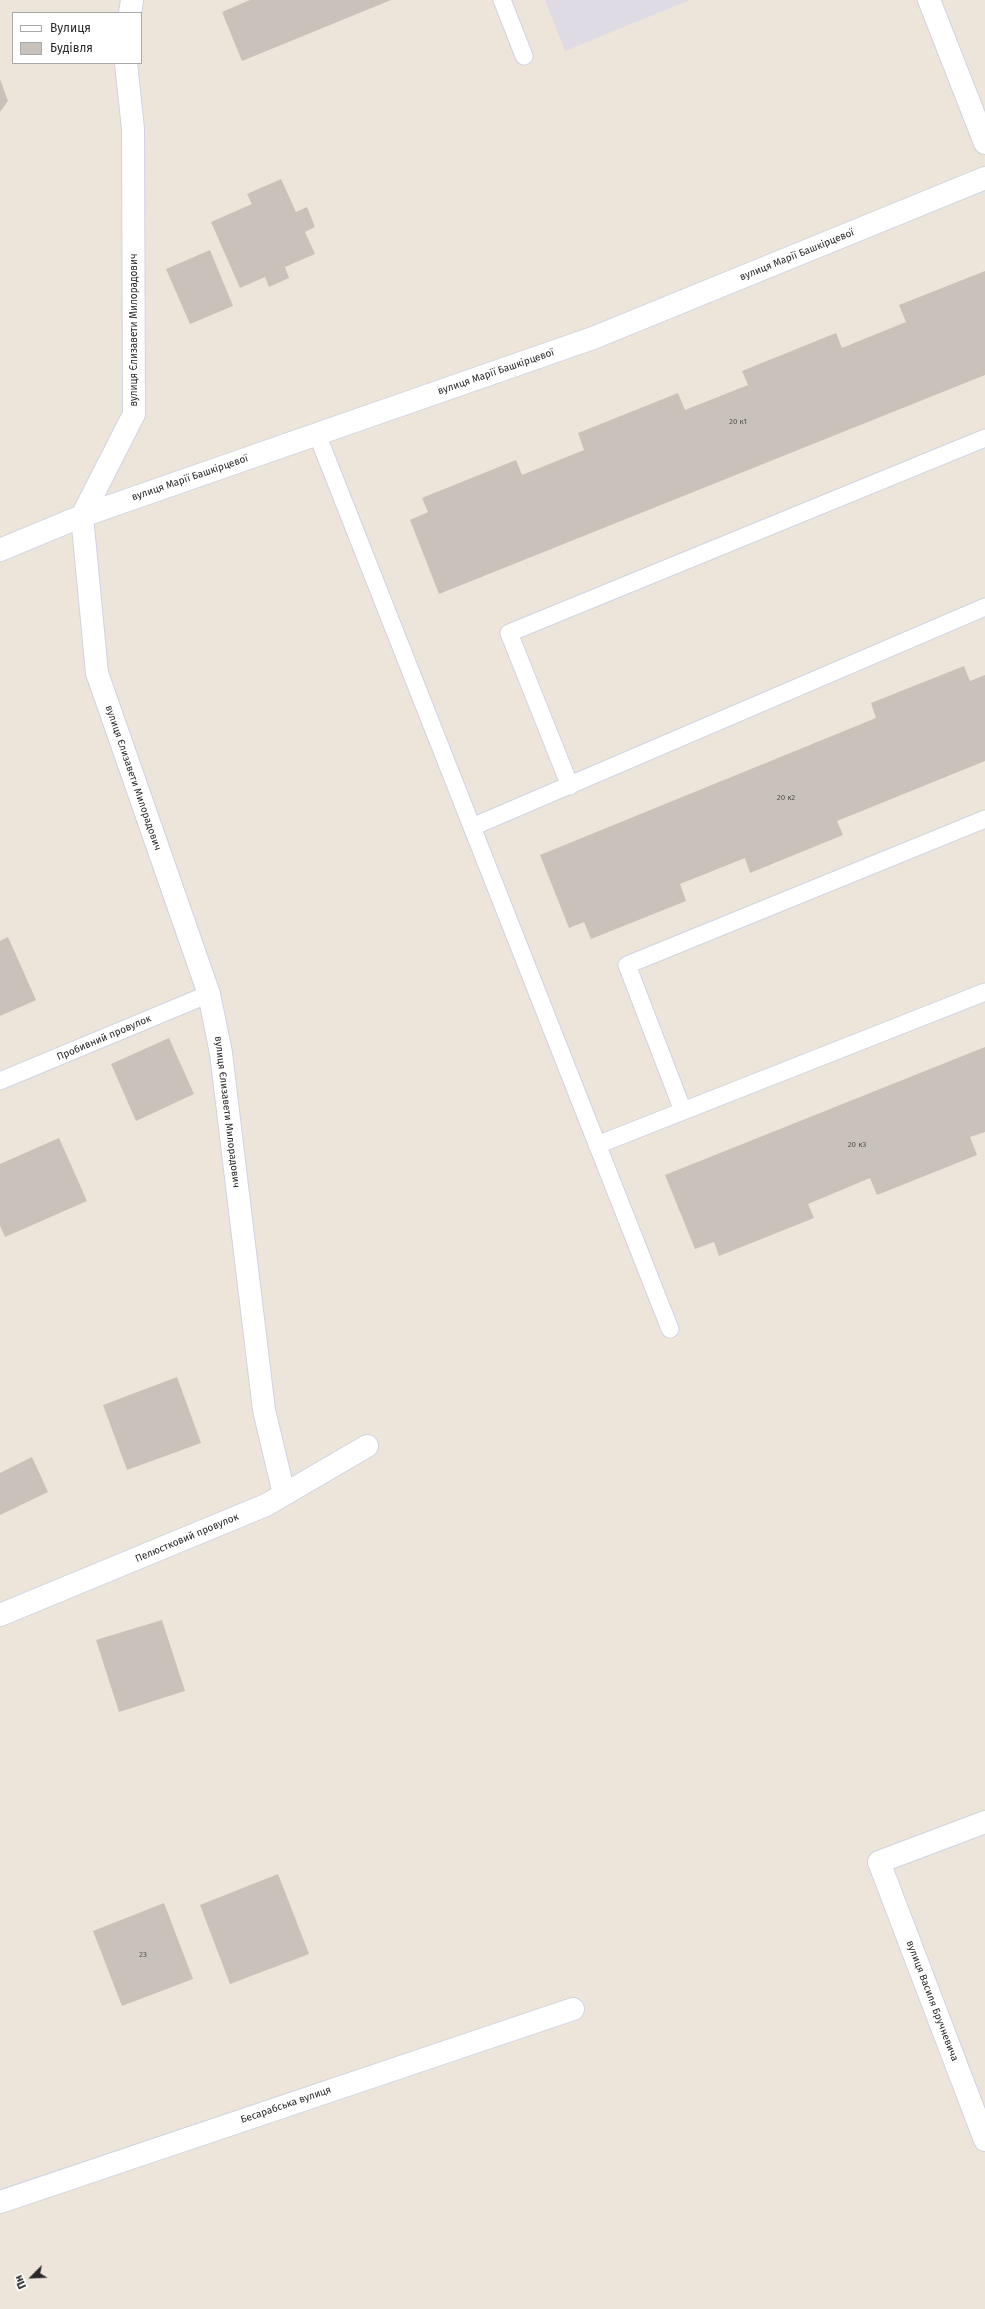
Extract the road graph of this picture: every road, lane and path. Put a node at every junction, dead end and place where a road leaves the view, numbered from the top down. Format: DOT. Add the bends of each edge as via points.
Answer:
graph roads {
  1 [pos="132,0"];
  2 [pos="502,0"];
  3 [pos="929,0"];
  4 [pos="130,12"];
  5 [pos="524,56"];
  6 [pos="126,64"];
  7 [pos="985,143"];
  8 [pos="985,178"];
  9 [pos="317,434"];
  10 [pos="985,438"];
  11 [pos="82,516"];
  12 [pos="0,550"];
  13 [pos="985,607"];
  14 [pos="570,786"];
  15 [pos="985,819"];
  16 [pos="472,827"];
  17 [pos="985,992"];
  18 [pos="209,994"];
  19 [pos="0,1081"];
  20 [pos="683,1111"];
  21 [pos="597,1145"];
  22 [pos="670,1329"];
  23 [pos="367,1446"];
  24 [pos="284,1494"];
  25 [pos="0,1615"];
  26 [pos="985,1822"];
  27 [pos="573,2009"];
  28 [pos="985,2140"];
  29 [pos="0,2202"];
  1 -- 4 [label="street"];
  2 -- 5 [label="lane"];
  3 -- 7 [label="street"];
  6 -- 11 [label="street, вулиця Єлизавети Милорадович" via="133,129 134,414"];
  8 -- 9 [label="street, вулиця Марії Башкірцевої" via="594,338"];
  9 -- 11 [label="street, вулиця Марії Башкірцевої"];
  9 -- 16 [label="lane"];
  10 -- 14 [label="lane" via="509,633"];
  11 -- 12 [label="street, вулиця Марії Башкірцевої"];
  11 -- 18 [label="street, вулиця Єлизавети Милорадович" via="97,673"];
  13 -- 14 [label="lane"];
  14 -- 16 [label="lane"];
  15 -- 20 [label="lane" via="627,965"];
  16 -- 21 [label="lane"];
  17 -- 20 [label="lane"];
  18 -- 19 [label="lane, Пробивний провулок"];
  18 -- 24 [label="street, вулиця Єлизавети Милорадович" via="221,1053 264,1410"];
  20 -- 21 [label="lane"];
  21 -- 22 [label="lane"];
  23 -- 24 [label="street, Пелюстковий провулок"];
  24 -- 25 [label="street, Пелюстковий провулок" via="266,1505"];
  26 -- 28 [label="street, вулиця Василя Бручневича" via="879,1862"];
  27 -- 29 [label="street, Бесарабська вулиця"];
}
